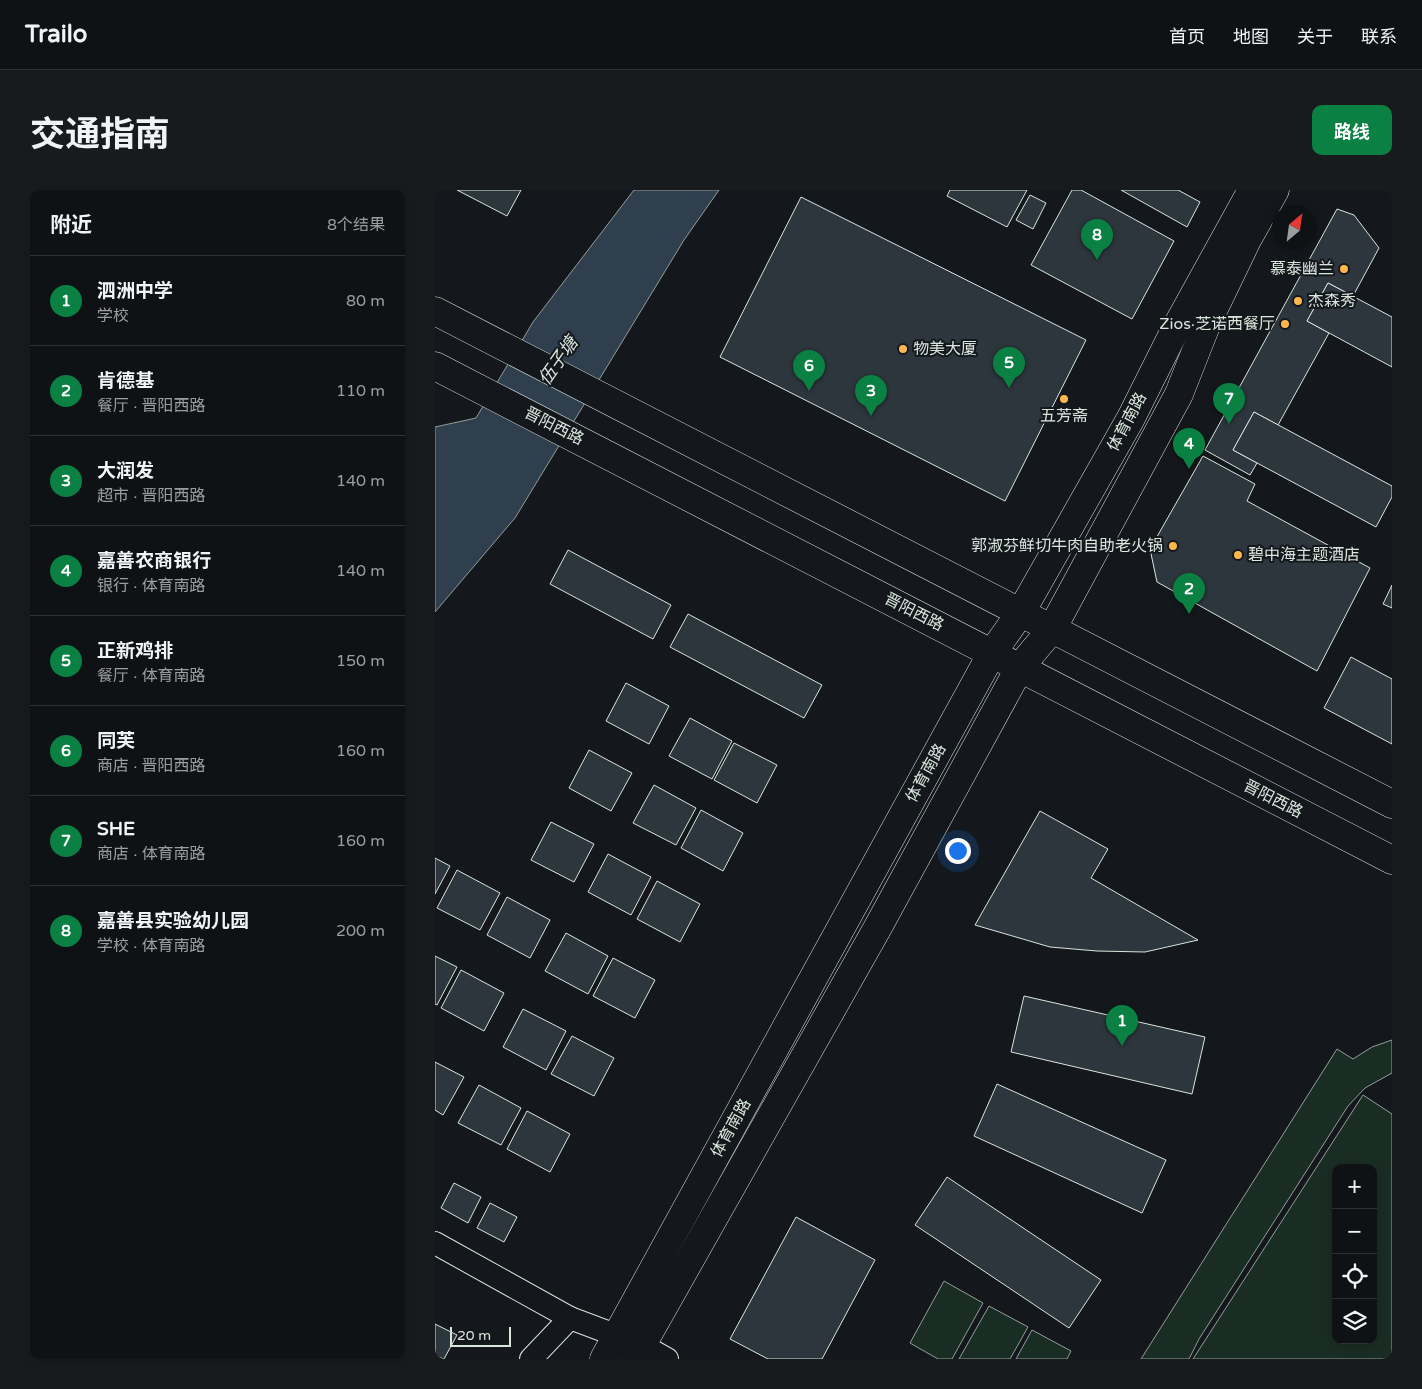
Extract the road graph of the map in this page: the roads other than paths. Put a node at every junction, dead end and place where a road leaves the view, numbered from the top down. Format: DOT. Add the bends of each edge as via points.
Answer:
graph roads {
  1 [pos="1252,190"];
  2 [pos="1275,190"];
  3 [pos="437,312"];
  4 [pos="435,366"];
  5 [pos="1021,612"];
  6 [pos="1052,629"];
  7 [pos="992,653"];
  8 [pos="1020,667"];
  9 [pos="1392,804"];
  10 [pos="1392,860"];
  11 [pos="435,1243"];
  12 [pos="570,1318"];
  13 [pos="610,1347"];
  14 [pos="638,1352"];
  15 [pos="531,1359"];
  16 [pos="667,1359"];
  1 -- 5 [label="main road, 体育南路" via="1131,418"];
  2 -- 6 [label="main road, 体育南路" via="1207,323 1179,394"];
  3 -- 5 [label="main road"];
  4 -- 7 [label="main road, 晋阳西路"];
  5 -- 6 [label="main road"];
  5 -- 7 [label="main road, 体育南路"];
  6 -- 8 [label="main road, 体育南路"];
  6 -- 9 [label="main road"];
  7 -- 8 [label="main road, 晋阳西路"];
  7 -- 13 [label="main road, 体育南路"];
  8 -- 10 [label="main road, 晋阳西路"];
  8 -- 14 [label="main road, 体育南路" via="878,927"];
  11 -- 12 [label="street"];
  12 -- 13 [label="street"];
  12 -- 15 [label="street"];
  13 -- 14 [label="street"];
  14 -- 16 [label="street"];
}
